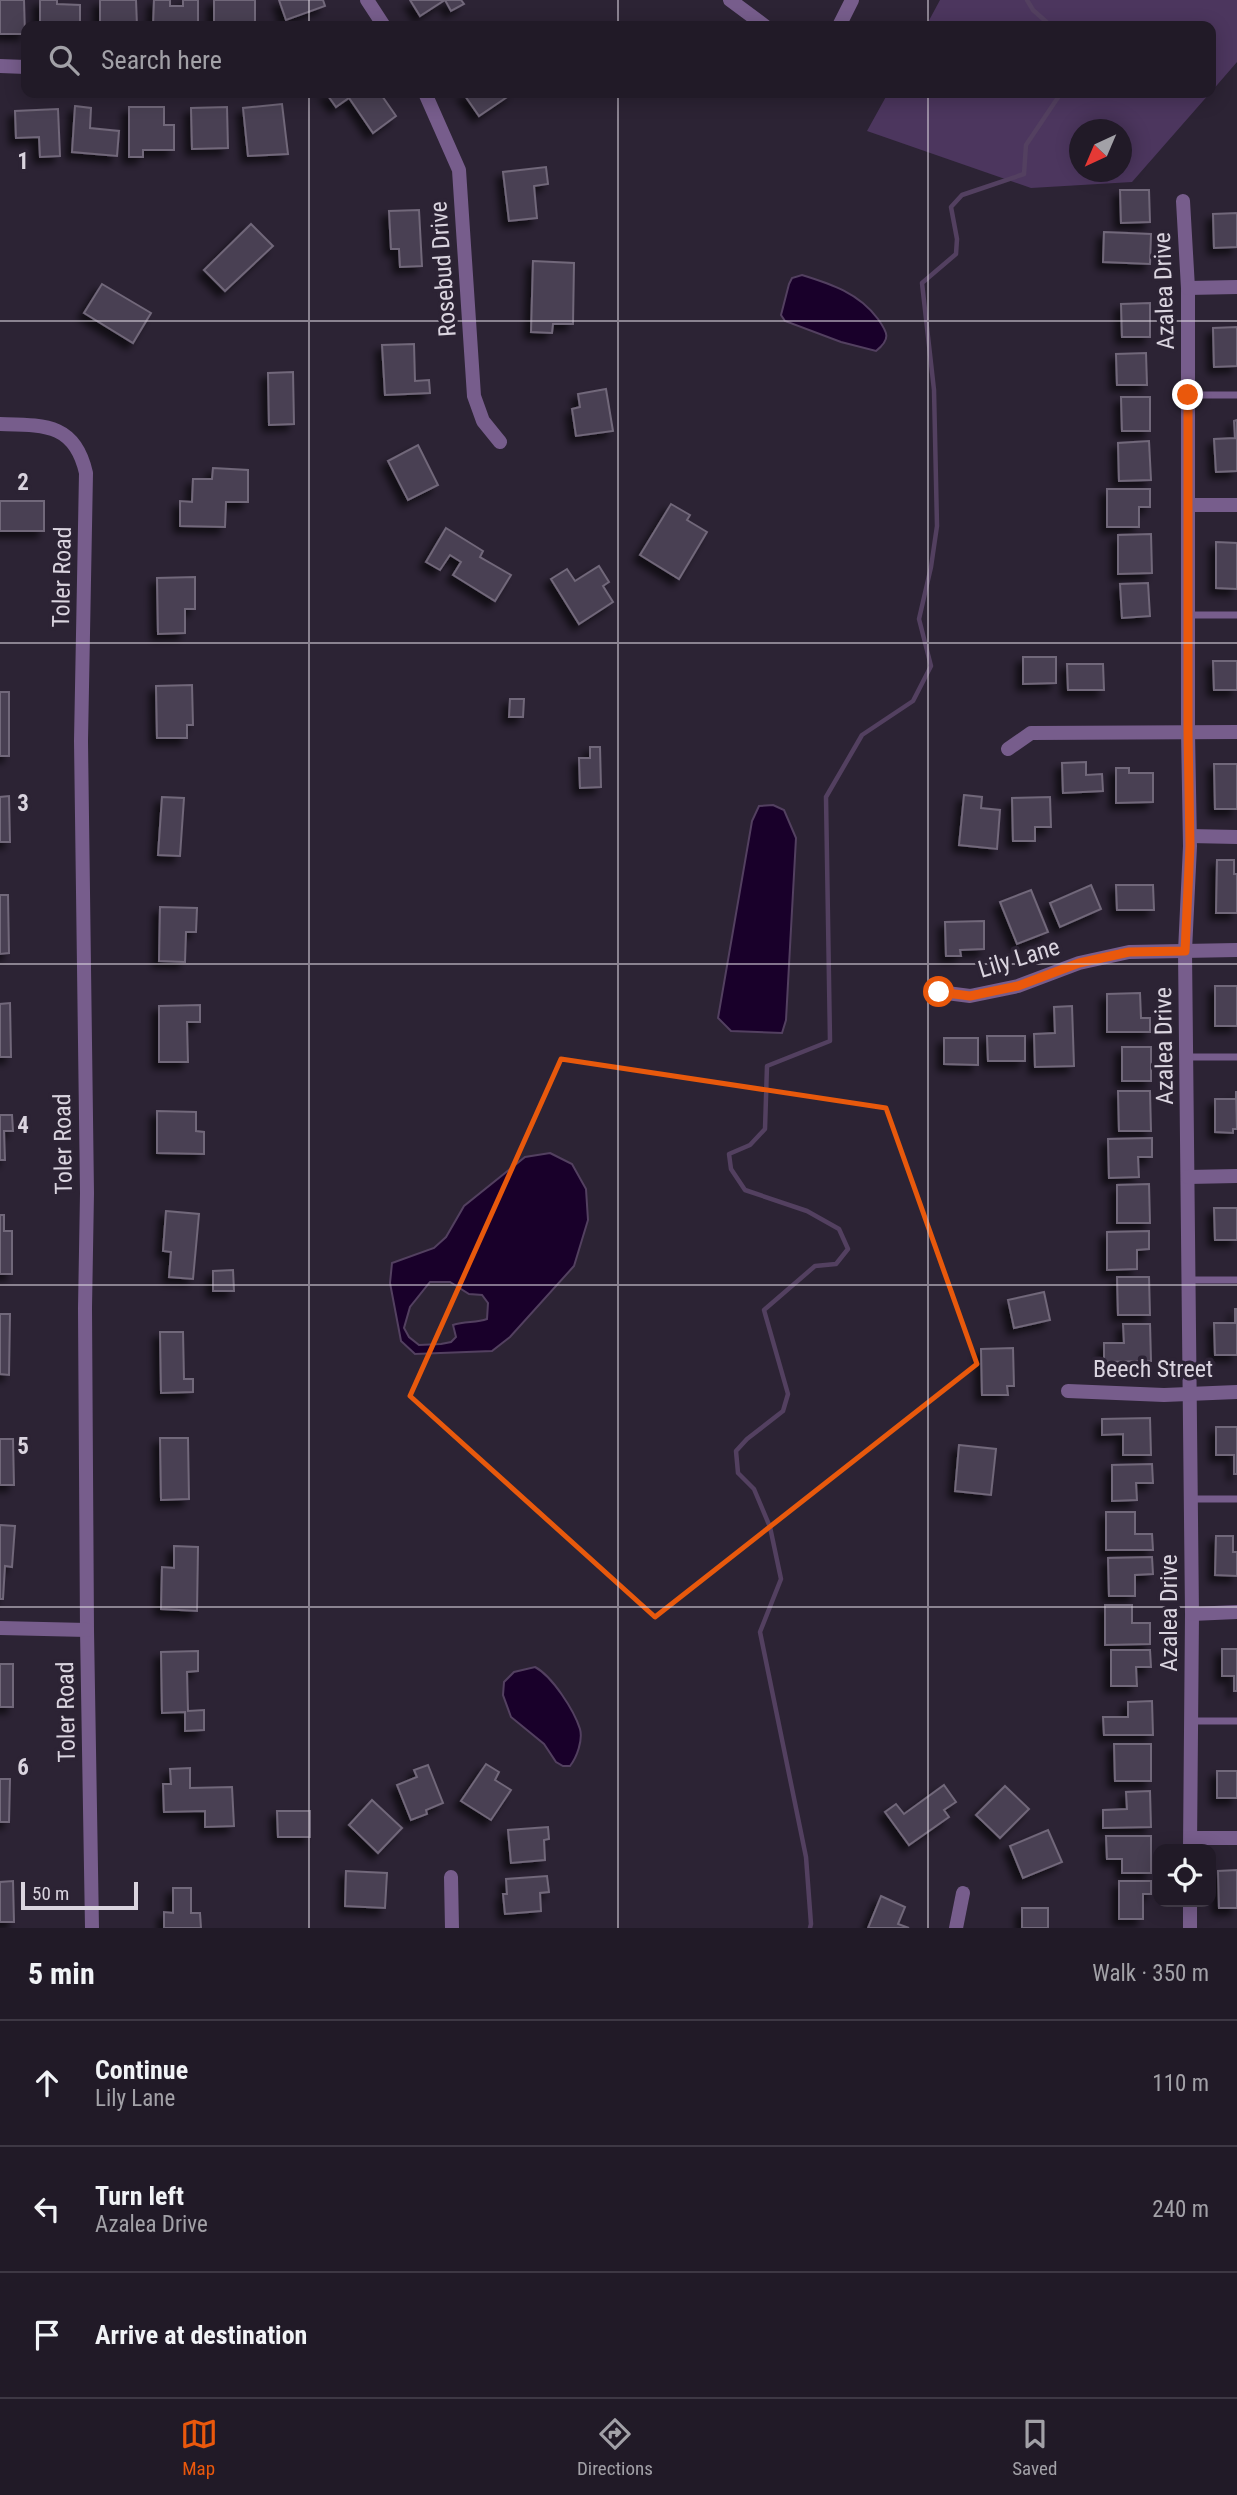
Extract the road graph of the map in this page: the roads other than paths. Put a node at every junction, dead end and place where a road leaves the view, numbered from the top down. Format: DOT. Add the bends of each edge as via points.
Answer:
graph roads {
  1 [pos="367,0"];
  2 [pos="729,0"];
  3 [pos="852,0"];
  4 [pos="376,21"];
  5 [pos="758,21"];
  6 [pos="842,21"];
  7 [pos="0,66"];
  8 [pos="21,67"];
  9 [pos="428,98"];
  10 [pos="1183,201"];
  11 [pos="1237,287"];
  12 [pos="1188,288"];
  13 [pos="1188,395"];
  14 [pos="1237,395"];
  15 [pos="0,424"];
  16 [pos="500,442"];
  17 [pos="1188,505"];
  18 [pos="1237,505"];
  19 [pos="1188,615"];
  20 [pos="1237,615"];
  21 [pos="1188,732"];
  22 [pos="1237,732"];
  23 [pos="1008,750"];
  24 [pos="1190,836"];
  25 [pos="1237,837"];
  26 [pos="1237,950"];
  27 [pos="1185,951"];
  28 [pos="939,992"];
  29 [pos="1186,1057"];
  30 [pos="1237,1057"];
  31 [pos="1237,1176"];
  32 [pos="1188,1177"];
  33 [pos="1188,1280"];
  34 [pos="1237,1280"];
  35 [pos="1068,1391"];
  36 [pos="1188,1392"];
  37 [pos="1237,1392"];
  38 [pos="1190,1499"];
  39 [pos="1237,1499"];
  40 [pos="1237,1612"];
  41 [pos="1192,1614"];
  42 [pos="0,1628"];
  43 [pos="87,1630"];
  44 [pos="1191,1721"];
  45 [pos="1237,1721"];
  46 [pos="1237,1838"];
  47 [pos="1191,1844"];
  48 [pos="451,1877"];
  49 [pos="963,1893"];
  50 [pos="1190,1907"];
  51 [pos="92,1928"];
  52 [pos="452,1928"];
  53 [pos="957,1928"];
  54 [pos="1190,1928"];
  1 -- 4 [label="street"];
  2 -- 5 [label="street"];
  3 -- 6 [label="street"];
  7 -- 8 [label="street"];
  9 -- 16 [label="street, Rosebud Drive" via="459,170 474,396 483,421"];
  10 -- 12 [label="street, Azalea Drive"];
  11 -- 12 [label="street"];
  12 -- 13 [label="street, Azalea Drive"];
  13 -- 14 [label="lane"];
  13 -- 17 [label="street, Azalea Drive"];
  15 -- 43 [label="street, Toler Road" via="52,428 70,438 82,456 86,474 81,741"];
  17 -- 18 [label="street"];
  17 -- 19 [label="street, Azalea Drive"];
  19 -- 20 [label="lane"];
  19 -- 21 [label="street, Azalea Drive"];
  21 -- 22 [label="street"];
  21 -- 23 [label="street" via="1031,733"];
  21 -- 24 [label="street, Azalea Drive"];
  24 -- 25 [label="street"];
  24 -- 27 [label="street, Azalea Drive"];
  26 -- 27 [label="street, Lily Lane"];
  27 -- 28 [label="street, Lily Lane" via="1129,952 970,996"];
  27 -- 29 [label="street, Azalea Drive"];
  29 -- 30 [label="lane"];
  29 -- 32 [label="street, Azalea Drive"];
  31 -- 32 [label="street"];
  32 -- 33 [label="street, Azalea Drive"];
  33 -- 34 [label="lane"];
  33 -- 36 [label="street, Azalea Drive"];
  35 -- 36 [label="street, Beech Street"];
  36 -- 37 [label="street, Beech Street"];
  36 -- 38 [label="street, Azalea Drive"];
  38 -- 39 [label="lane"];
  38 -- 41 [label="street, Azalea Drive"];
  40 -- 41 [label="street"];
  41 -- 44 [label="street, Azalea Drive"];
  42 -- 43 [label="street"];
  43 -- 51 [label="street, Toler Road"];
  44 -- 45 [label="lane"];
  44 -- 47 [label="street, Azalea Drive"];
  46 -- 47 [label="street"];
  48 -- 52 [label="street"];
  49 -- 53 [label="street"];
  50 -- 54 [label="street"];
}
